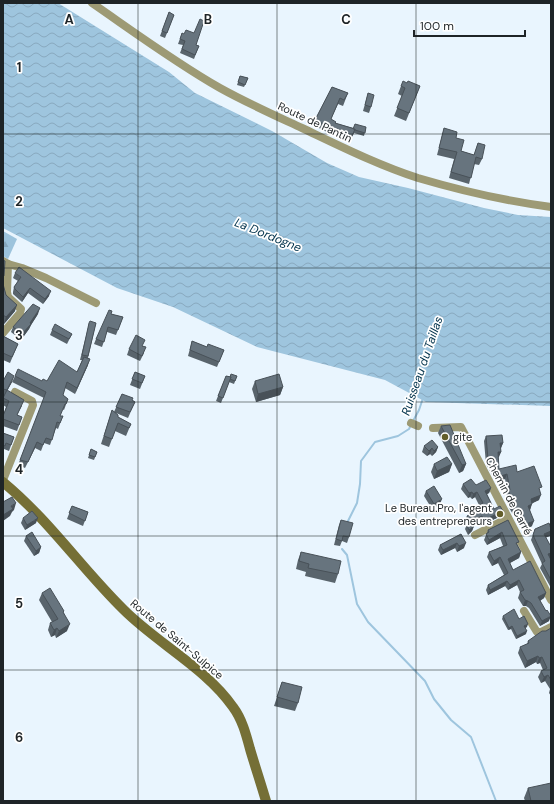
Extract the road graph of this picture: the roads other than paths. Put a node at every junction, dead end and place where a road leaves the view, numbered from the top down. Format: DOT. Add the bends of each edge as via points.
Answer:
graph roads {
  1 [pos="92,3"];
  2 [pos="551,207"];
  3 [pos="6,262"];
  4 [pos="96,303"];
  5 [pos="3,333"];
  6 [pos="15,392"];
  7 [pos="433,428"];
  8 [pos="3,481"];
  9 [pos="508,518"];
  10 [pos="475,535"];
  11 [pos="551,600"];
  12 [pos="524,611"];
  13 [pos="551,627"];
  14 [pos="266,801"];
  1 -- 2 [label="street, Route de Pantin" via="220,88 356,153 417,177 458,189 518,203"];
  3 -- 4 [label="street" via="46,278"];
  3 -- 5 [label="street" via="8,297 21,309"];
  6 -- 8 [label="street" via="31,400 33,404 17,438"];
  7 -- 9 [label="street, Chemin de Carré" via="461,427"];
  8 -- 14 [label="main road, Route de Saint-Sulpice" via="38,514 124,610 225,696 240,717"];
  9 -- 10 [label="street"];
  9 -- 11 [label="street, Chemin de Carré"];
  12 -- 13 [label="street" via="536,632"];
}
